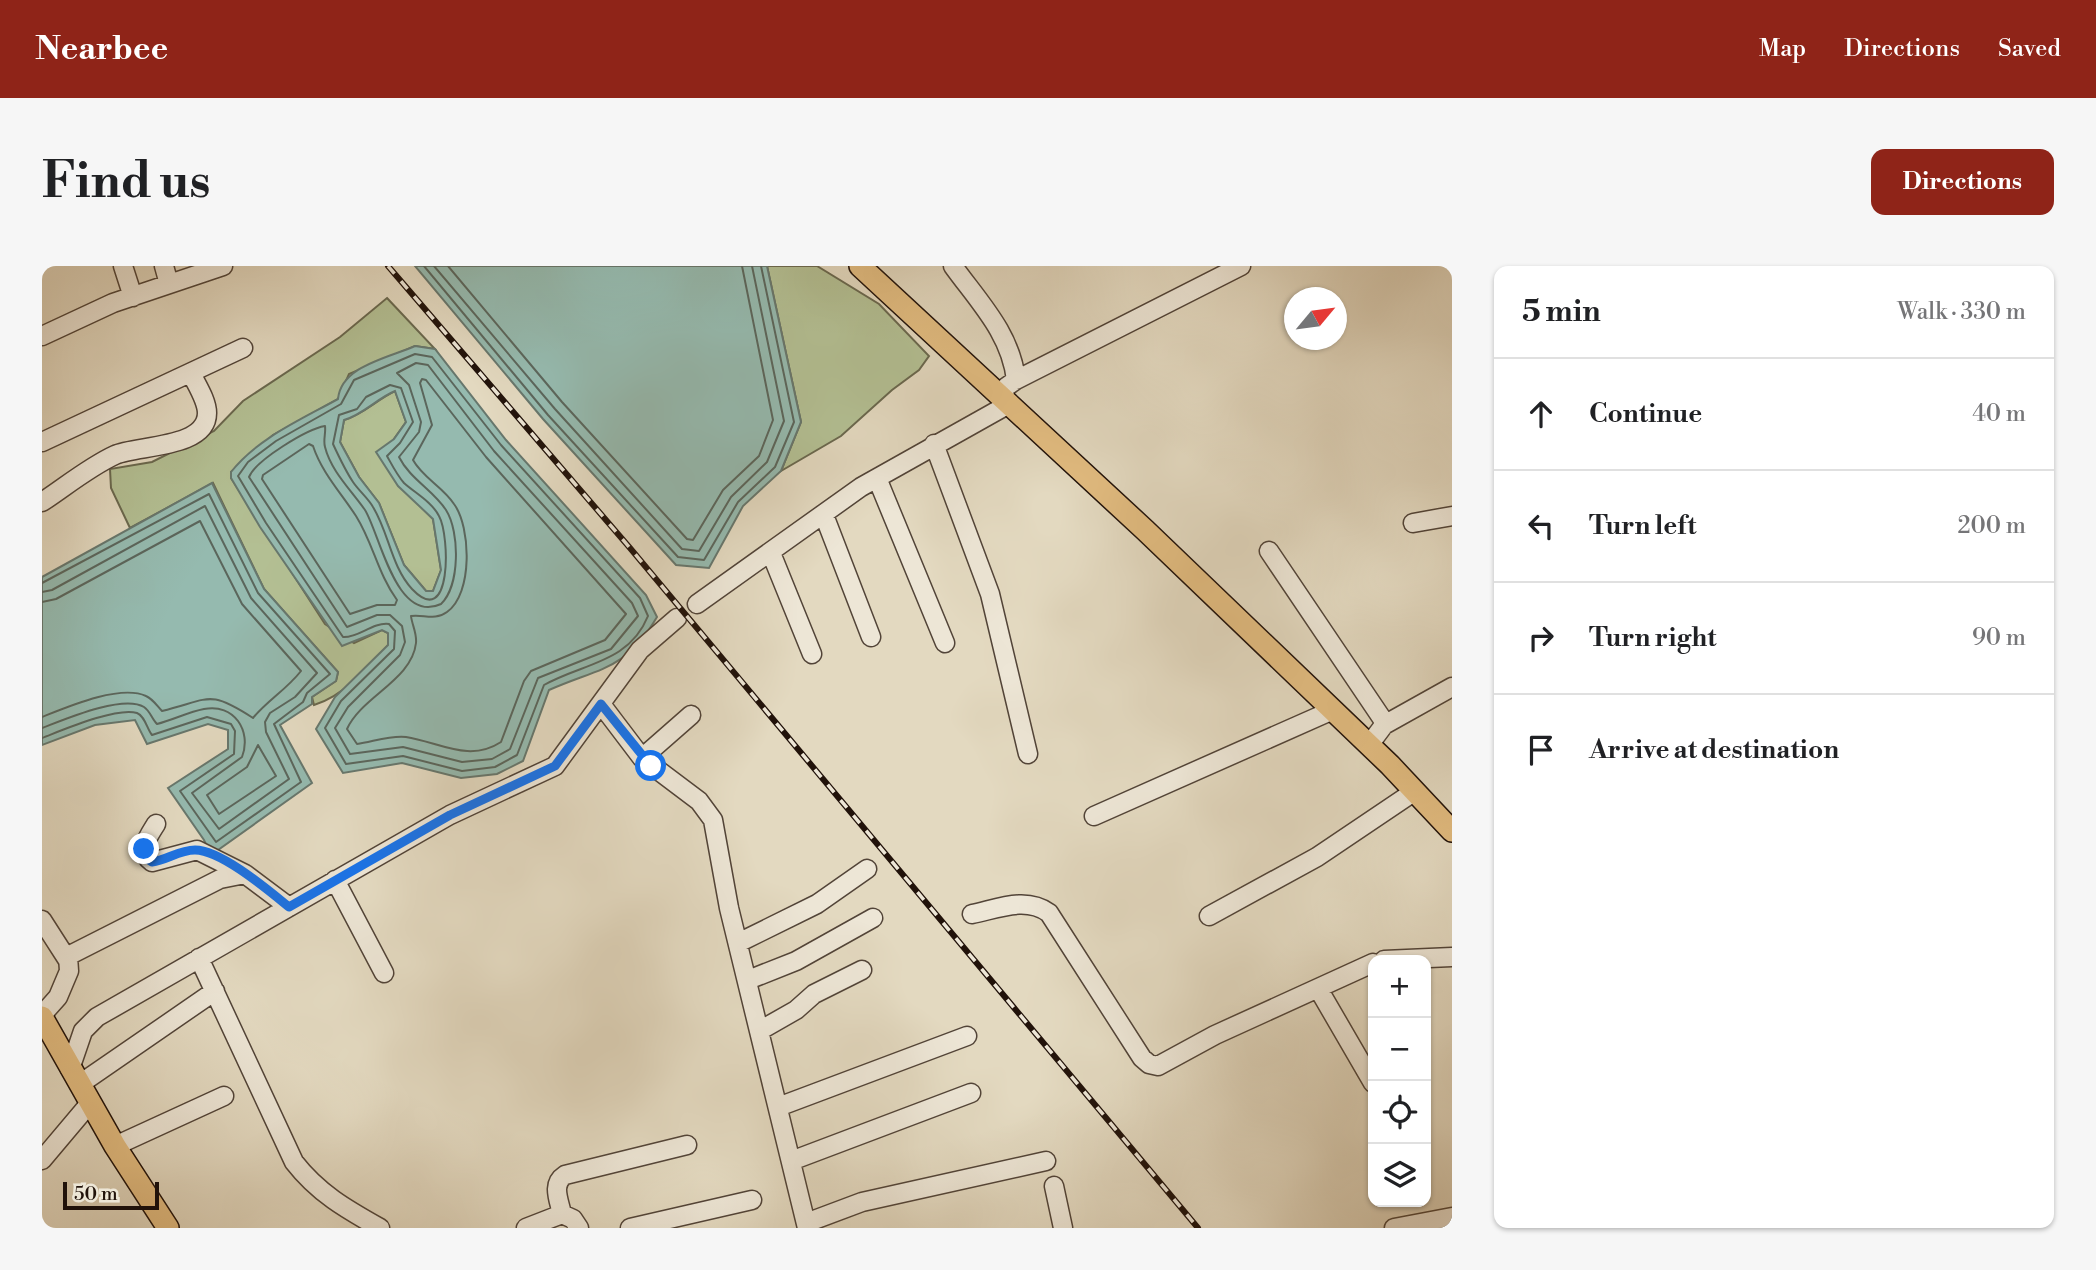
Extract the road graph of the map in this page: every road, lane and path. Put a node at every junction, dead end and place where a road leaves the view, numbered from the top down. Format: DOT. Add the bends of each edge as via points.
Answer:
graph roads {
  1 [pos="123,266"];
  2 [pos="164,266"];
  3 [pos="223,266"];
  4 [pos="860,266"];
  5 [pos="953,266"];
  6 [pos="1241,266"];
  7 [pos="169,284"];
  8 [pos="133,296"];
  9 [pos="42,334"];
  10 [pos="243,348"];
  11 [pos="191,373"];
  12 [pos="1016,380"];
  13 [pos="1006,401"];
  14 [pos="42,442"];
  15 [pos="934,444"];
  16 [pos="877,478"];
  17 [pos="42,502"];
  18 [pos="824,515"];
  19 [pos="1452,516"];
  20 [pos="1413,523"];
  21 [pos="1269,551"];
  22 [pos="771,553"];
  23 [pos="697,604"];
  24 [pos="677,618"];
  25 [pos="870,637"];
  26 [pos="945,643"];
  27 [pos="812,653"];
  28 [pos="1452,687"];
  29 [pos="601,704"];
  30 [pos="1333,710"];
  31 [pos="691,715"];
  32 [pos="1384,725"];
  33 [pos="1369,745"];
  34 [pos="1028,754"];
  35 [pos="642,758"];
  36 [pos="1415,791"];
  37 [pos="1094,816"];
  38 [pos="156,824"];
  39 [pos="1452,831"];
  40 [pos="867,869"];
  41 [pos="245,874"];
  42 [pos="335,880"];
  43 [pos="289,907"];
  44 [pos="972,915"];
  45 [pos="1209,915"];
  46 [pos="873,918"];
  47 [pos="42,920"];
  48 [pos="738,943"];
  49 [pos="1452,957"];
  50 [pos="199,958"];
  51 [pos="1431,958"];
  52 [pos="67,959"];
  53 [pos="1368,966"];
  54 [pos="862,970"];
  55 [pos="384,973"];
  56 [pos="748,980"];
  57 [pos="1319,990"];
  58 [pos="215,991"];
  59 [pos="42,1016"];
  60 [pos="761,1030"];
  61 [pos="967,1037"];
  62 [pos="75,1076"];
  63 [pos="1372,1081"];
  64 [pos="971,1093"];
  65 [pos="224,1097"];
  66 [pos="90,1103"];
  67 [pos="778,1107"];
  68 [pos="687,1145"];
  69 [pos="116,1146"];
  70 [pos="42,1160"];
  71 [pos="1046,1160"];
  72 [pos="791,1161"];
  73 [pos="1054,1186"];
  74 [pos="752,1200"];
  75 [pos="562,1214"];
  76 [pos="1452,1217"];
  77 [pos="807,1226"];
  78 [pos="168,1228"];
  79 [pos="380,1228"];
  80 [pos="526,1228"];
  81 [pos="579,1228"];
  82 [pos="630,1228"];
  83 [pos="1063,1228"];
  84 [pos="1394,1228"];
  1 -- 8 [label="street"];
  2 -- 7 [label="street"];
  3 -- 7 [label="street"];
  4 -- 13 [label="main road"];
  5 -- 12 [label="street" via="1007,342"];
  6 -- 12 [label="street"];
  7 -- 8 [label="street"];
  8 -- 9 [label="street"];
  10 -- 11 [label="street"];
  11 -- 14 [label="street"];
  11 -- 17 [label="street" via="207,413 192,436 116,454"];
  12 -- 13 [label="street" via="1006,387"];
  13 -- 15 [label="street"];
  13 -- 30 [label="main road"];
  15 -- 16 [label="street"];
  15 -- 34 [label="street" via="990,594"];
  16 -- 18 [label="street"];
  16 -- 26 [label="street"];
  18 -- 22 [label="street"];
  18 -- 25 [label="street"];
  19 -- 20 [label="street"];
  21 -- 32 [label="street" via="1379,711"];
  22 -- 23 [label="street"];
  22 -- 27 [label="street"];
  24 -- 29 [label="street" via="640,650"];
  28 -- 32 [label="street"];
  29 -- 35 [label="street"];
  29 -- 42 [label="street" via="555,766 450,815"];
  30 -- 33 [label="main road"];
  30 -- 37 [label="street"];
  31 -- 35 [label="street"];
  32 -- 33 [label="street"];
  33 -- 36 [label="main road"];
  35 -- 48 [label="street" via="699,801 713,820"];
  36 -- 39 [label="main road"];
  36 -- 45 [label="street" via="1317,857"];
  38 -- 41 [label="street" via="144,849 152,862 197,850"];
  40 -- 48 [label="street" via="817,904"];
  41 -- 43 [label="street"];
  41 -- 52 [label="street" via="220,879"];
  42 -- 43 [label="street"];
  42 -- 55 [label="street"];
  43 -- 50 [label="street"];
  44 -- 57 [label="street" via="1026,903 1049,913 1149,1064 1158,1066 1215,1035"];
  46 -- 56 [label="street" via="796,961"];
  47 -- 52 [label="street"];
  48 -- 56 [label="street"];
  49 -- 51 [label="street"];
  50 -- 58 [label="street"];
  50 -- 62 [label="street" via="88,1024 77,1045"];
  52 -- 59 [label="street" via="69,971 58,997"];
  53 -- 57 [label="street"];
  54 -- 60 [label="street" via="814,994"];
  56 -- 60 [label="street"];
  57 -- 63 [label="street"];
  58 -- 62 [label="street"];
  58 -- 79 [label="street" via="294,1162 328,1199"];
  59 -- 62 [label="main road"];
  60 -- 67 [label="street"];
  61 -- 67 [label="street"];
  62 -- 66 [label="main road"];
  64 -- 72 [label="street"];
  65 -- 69 [label="street"];
  66 -- 69 [label="main road"];
  66 -- 70 [label="street"];
  67 -- 72 [label="street"];
  68 -- 75 [label="street" via="565,1175 556,1187"];
  69 -- 78 [label="main road"];
  71 -- 77 [label="street" via="862,1202"];
  72 -- 77 [label="street"];
  73 -- 83 [label="street"];
  74 -- 82 [label="street"];
  75 -- 80 [label="street"];
  75 -- 81 [label="street"];
  76 -- 84 [label="street"];
}
